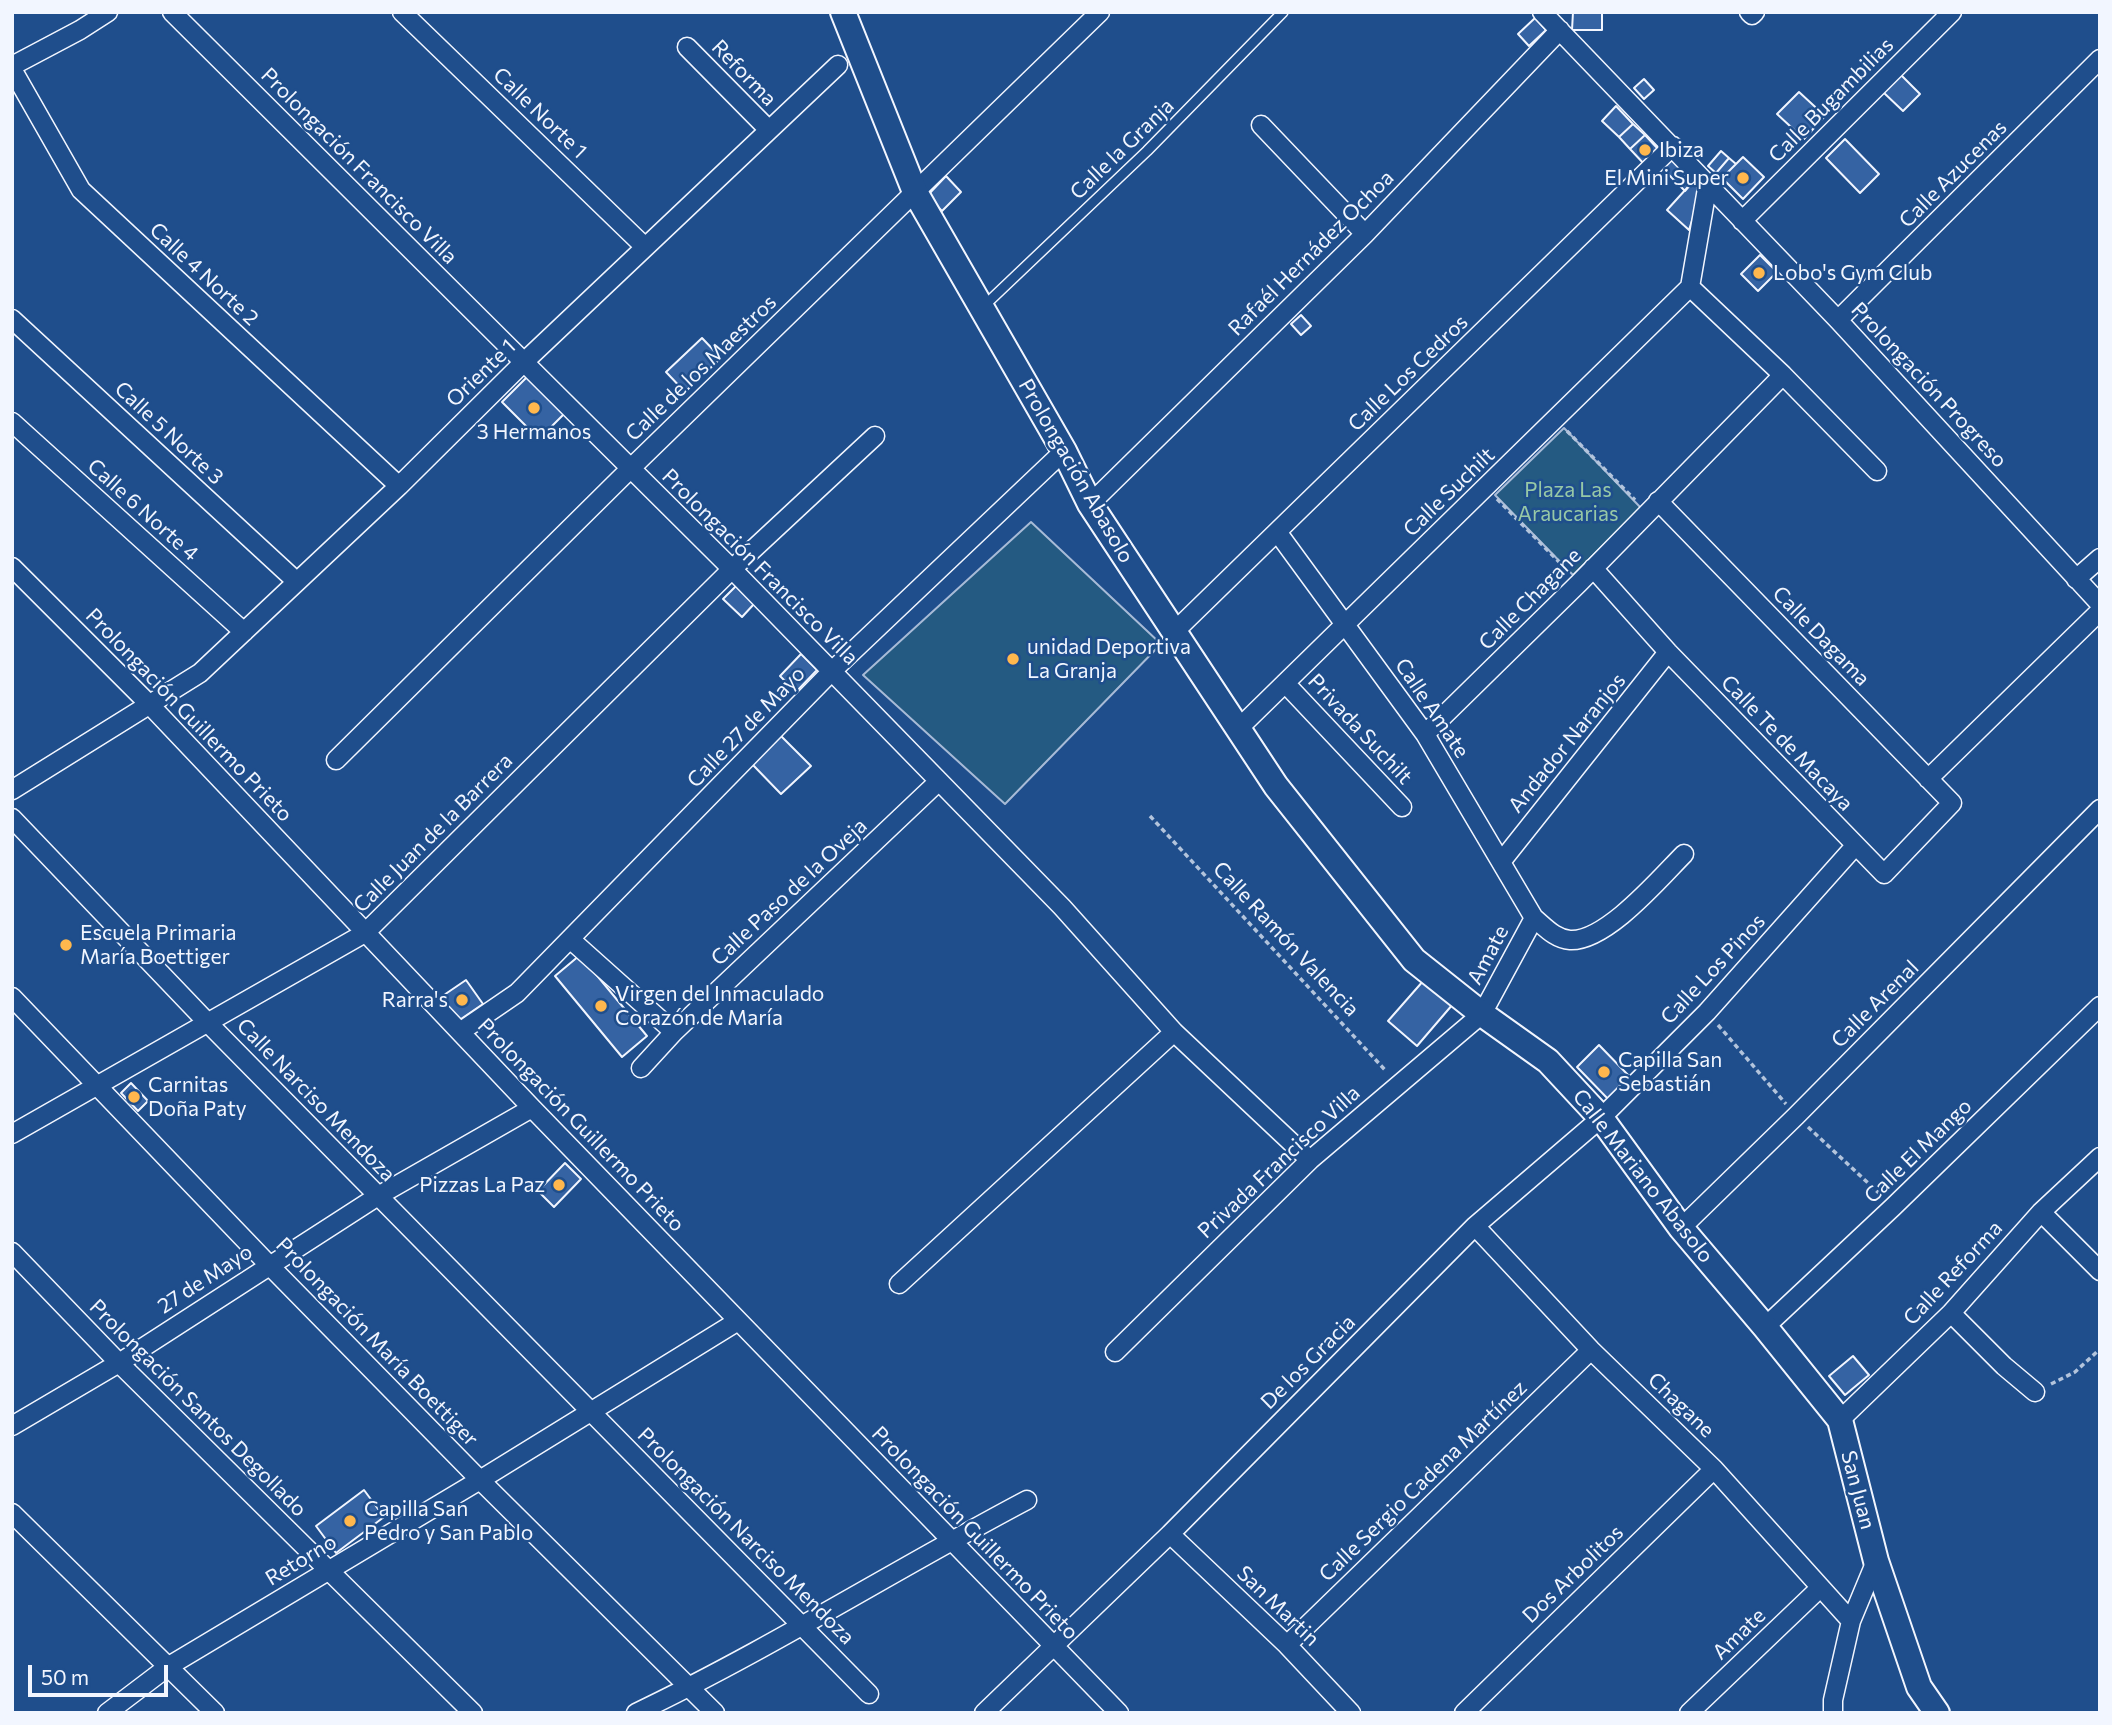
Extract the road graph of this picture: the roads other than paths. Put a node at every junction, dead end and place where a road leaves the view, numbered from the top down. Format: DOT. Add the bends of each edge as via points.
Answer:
graph roads {
  1 [pos="108,12"];
  2 [pos="172,12"];
  3 [pos="402,12"];
  4 [pos="843,12"];
  5 [pos="1100,12"];
  6 [pos="1283,12"];
  7 [pos="1542,12"];
  8 [pos="1952,12"];
  9 [pos="1560,30"];
  10 [pos="687,47"];
  11 [pos="2100,59"];
  12 [pos="838,65"];
  13 [pos="12,67"];
  14 [pos="1261,125"];
  15 [pos="769,130"];
  16 [pos="1673,146"];
  17 [pos="1708,183"];
  18 [pos="915,192"];
  19 [pos="1742,220"];
  20 [pos="1365,234"];
  21 [pos="645,247"];
  22 [pos="1690,287"];
  23 [pos="982,308"];
  24 [pos="12,319"];
  25 [pos="1838,320"];
  26 [pos="524,362"];
  27 [pos="1783,375"];
  28 [pos="12,422"];
  29 [pos="875,436"];
  30 [pos="1064,451"];
  31 [pos="631,468"];
  32 [pos="1877,471"];
  33 [pos="399,486"];
  34 [pos="1090,504"];
  35 [pos="1653,507"];
  36 [pos="1278,533"];
  37 [pos="2100,558"];
  38 [pos="12,567"];
  39 [pos="1593,568"];
  40 [pos="732,569"];
  41 [pos="2076,579"];
  42 [pos="296,581"];
  43 [pos="2100,604"];
  44 [pos="2100,611"];
  45 [pos="1346,624"];
  46 [pos="244,632"];
  47 [pos="1174,632"];
  48 [pos="1668,652"];
  49 [pos="832,671"];
  50 [pos="1285,683"];
  51 [pos="149,705"];
  52 [pos="1239,728"];
  53 [pos="1425,734"];
  54 [pos="336,760"];
  55 [pos="1928,779"];
  56 [pos="939,781"];
  57 [pos="12,790"];
  58 [pos="1952,803"];
  59 [pos="1402,807"];
  60 [pos="2100,808"];
  61 [pos="12,818"];
  62 [pos="1854,846"];
  63 [pos="1684,854"];
  64 [pos="1501,862"];
  65 [pos="1534,918"];
  66 [pos="365,933"];
  67 [pos="570,939"];
  68 [pos="12,998"];
  69 [pos="2100,1006"];
  70 [pos="1482,1014"];
  71 [pos="208,1023"];
  72 [pos="460,1031"];
  73 [pos="674,1032"];
  74 [pos="1174,1032"];
  75 [pos="641,1068"];
  76 [pos="99,1085"];
  77 [pos="532,1108"];
  78 [pos="1601,1118"];
  79 [pos="12,1134"];
  80 [pos="2100,1157"];
  81 [pos="1310,1160"];
  82 [pos="378,1196"];
  83 [pos="2041,1212"];
  84 [pos="1475,1226"];
  85 [pos="1681,1228"];
  86 [pos="12,1252"];
  87 [pos="268,1265"];
  88 [pos="2100,1271"];
  89 [pos="899,1284"];
  90 [pos="1951,1313"];
  91 [pos="738,1321"];
  92 [pos="1765,1327"];
  93 [pos="1591,1350"];
  94 [pos="1115,1352"];
  95 [pos="119,1363"];
  96 [pos="2035,1392"];
  97 [pos="589,1411"];
  98 [pos="1840,1420"];
  99 [pos="12,1426"];
  100 [pos="1714,1468"];
  101 [pos="480,1480"];
  102 [pos="1027,1500"];
  103 [pos="12,1513"];
  104 [pos="1170,1534"];
  105 [pos="950,1540"];
  106 [pos="1876,1561"];
  107 [pos="328,1570"];
  108 [pos="1820,1588"];
  109 [pos="1851,1621"];
  110 [pos="802,1624"];
  111 [pos="1052,1645"];
  112 [pos="1287,1645"];
  113 [pos="169,1666"];
  114 [pos="691,1687"];
  115 [pos="869,1694"];
  116 [pos="1829,1708"];
  117 [pos="107,1713"];
  118 [pos="215,1713"];
  119 [pos="473,1713"];
  120 [pos="636,1713"];
  121 [pos="715,1713"];
  122 [pos="984,1713"];
  123 [pos="1119,1713"];
  124 [pos="1351,1713"];
  125 [pos="1464,1713"];
  126 [pos="1689,1713"];
  127 [pos="1937,1713"];
  1 -- 13 [label="street"];
  2 -- 26 [label="street, Prolongación Francisco Villa"];
  3 -- 21 [label="street, Calle Norte 1"];
  4 -- 18 [label="street"];
  5 -- 18 [label="street, Calle de los Maestros"];
  6 -- 23 [label="lane, Calle la Granja" via="1147,151"];
  7 -- 9 [label="street, Prolongación Progreso"];
  8 -- 19 [label="street, Calle Bugambilias"];
  9 -- 16 [label="street, Prolongación Progreso"];
  9 -- 20 [label="street, Rafaél Hernádez Ochoa"];
  10 -- 15 [label="street, Reforma"];
  11 -- 25 [label="street, Calle Azucenas"];
  12 -- 15 [label="street, Oriente 1"];
  13 -- 33 [label="street, Calle 4 Norte 2" via="82,190"];
  14 -- 20 [label="street"];
  15 -- 21 [label="street, Oriente 1"];
  16 -- 17 [label="street, Prolongación Progreso"];
  16 -- 36 [label="street, Calle Los Cedros"];
  17 -- 19 [label="street, Prolongación Progreso"];
  17 -- 22 [label="street"];
  18 -- 23 [label="street"];
  18 -- 31 [label="street, Calle de los Maestros"];
  19 -- 25 [label="street, Prolongación Progreso"];
  20 -- 34 [label="street, Rafaél Hernádez Ochoa"];
  21 -- 26 [label="street, Oriente 1"];
  22 -- 27 [label="street"];
  22 -- 45 [label="street, Calle Suchilt"];
  23 -- 30 [label="street, Prolongación Abasolo"];
  24 -- 42 [label="street, Calle 5 Norte 3"];
  25 -- 41 [label="street, Prolongación Progreso"];
  26 -- 31 [label="street, Prolongación Francisco Villa"];
  26 -- 33 [label="street, Oriente 1"];
  27 -- 32 [label="street"];
  27 -- 35 [label="street, Calle Chagane"];
  28 -- 46 [label="street, Calle 6 Norte 4"];
  29 -- 40 [label="street, Calle Juan de la Barrera"];
  30 -- 34 [label="street, Prolongación Abasolo"];
  30 -- 49 [label="street, Calle 27 de Mayo"];
  31 -- 40 [label="street, Prolongación Francisco Villa"];
  31 -- 54 [label="street, Calle de los Maestros"];
  33 -- 42 [label="street, Oriente 1"];
  34 -- 47 [label="street, Prolongación Abasolo"];
  35 -- 39 [label="street, Calle Chagane"];
  35 -- 55 [label="street, Calle Dagama"];
  36 -- 45 [label="street, Calle Amate"];
  36 -- 47 [label="street, Calle Los Cedros"];
  37 -- 41 [label="street"];
  38 -- 51 [label="street, Prolongación Guillermo Prieto"];
  39 -- 48 [label="street, Calle Te de Macaya"];
  39 -- 53 [label="street, Calle Chagane"];
  40 -- 49 [label="street, Prolongación Francisco Villa"];
  40 -- 66 [label="street, Calle Juan de la Barrera"];
  41 -- 43 [label="street, Prolongación Progreso"];
  42 -- 46 [label="street, Oriente 1"];
  44 -- 55 [label="street"];
  45 -- 50 [label="street, Calle Suchilt"];
  45 -- 53 [label="street, Calle Amate"];
  46 -- 51 [label="street, Oriente 1" via="200,673"];
  47 -- 52 [label="street, Prolongación Abasolo"];
  48 -- 62 [label="street, Calle Te de Macaya"];
  48 -- 64 [label="street, Andador Naranjos"];
  49 -- 56 [label="street, Prolongación Francisco Villa"];
  49 -- 67 [label="street, Calle 27 de Mayo"];
  50 -- 52 [label="street, Calle Suchilt"];
  50 -- 59 [label="street, Privada Suchilt"];
  51 -- 57 [label="street, Oriente 1"];
  51 -- 66 [label="street, Prolongación Guillermo Prieto"];
  52 -- 70 [label="street, Calle Mariano Abasolo" via="1276,786 1414,960"];
  53 -- 64 [label="street, Calle Amate"];
  55 -- 58 [label="street, Calle Dagama"];
  56 -- 73 [label="street, Calle Paso de la Oveja"];
  56 -- 74 [label="street, Prolongación Francisco Villa" via="1062,906"];
  58 -- 62 [label="street, Calle Te de Macaya" via="1884,874"];
  60 -- 85 [label="street, Calle Arenal"];
  61 -- 71 [label="street, Calle Narciso Mendoza"];
  62 -- 78 [label="street, Calle Los Pinos" via="1707,1012"];
  63 -- 65 [label="street" via="1630,909 1595,934 1571,940 1554,935"];
  64 -- 65 [label="street, Calle Amate"];
  65 -- 70 [label="street, Amate"];
  66 -- 71 [label="street, Calle Juan de la Barrera"];
  66 -- 72 [label="street, Prolongación Guillermo Prieto"];
  67 -- 72 [label="street, Calle 27 de Mayo" via="517,993"];
  67 -- 73 [label="street"];
  68 -- 76 [label="street, Prolongación María Boettiger"];
  69 -- 92 [label="street, Calle El Mango"];
  70 -- 78 [label="street, Calle Mariano Abasolo" via="1548,1061"];
  70 -- 81 [label="street, Privada Francisco Villa"];
  71 -- 76 [label="street, Calle Juan de la Barrera"];
  71 -- 82 [label="street, Calle Narciso Mendoza"];
  72 -- 77 [label="street, Prolongación Guillermo Prieto"];
  73 -- 75 [label="street, Calle Paso de la Oveja"];
  74 -- 81 [label="street, Prolongación Francisco Villa"];
  74 -- 89 [label="street"];
  76 -- 79 [label="street, Calle Juan de la Barrera"];
  76 -- 87 [label="street, Prolongación María Boettiger"];
  77 -- 82 [label="street, 27 de Mayo"];
  77 -- 91 [label="street, Prolongación Guillermo Prieto"];
  78 -- 84 [label="street, De los Gracia"];
  78 -- 85 [label="street, Calle Mariano Abasolo"];
  80 -- 83 [label="street, Calle Reforma"];
  81 -- 94 [label="street, Privada Francisco Villa"];
  82 -- 87 [label="street, 27 de Mayo"];
  82 -- 97 [label="street, Calle Narciso Mendoza"];
  83 -- 88 [label="street"];
  83 -- 90 [label="street, Calle Reforma"];
  84 -- 93 [label="street, Chagane"];
  84 -- 104 [label="street, De los Gracia"];
  85 -- 92 [label="street, Calle Mariano Abasolo"];
  86 -- 95 [label="street, Prolongación Santos Degollado"];
  87 -- 95 [label="street, 27 de Mayo"];
  87 -- 101 [label="street, Prolongación María Boettiger"];
  90 -- 96 [label="street"];
  90 -- 98 [label="street, Calle Reforma"];
  91 -- 97 [label="street, Retorno"];
  91 -- 105 [label="street, Prolongación Guillermo Prieto"];
  92 -- 98 [label="street, Calle Mariano Abasolo"];
  93 -- 100 [label="street, Chagane"];
  93 -- 112 [label="street, Calle Sergio Cadena Martínez"];
  95 -- 99 [label="street, 27 de Mayo"];
  95 -- 107 [label="street, Prolongación Santos Degollado"];
  97 -- 101 [label="street, Retorno"];
  97 -- 110 [label="street, Prolongación Narciso Mendoza"];
  98 -- 106 [label="street, San Juan"];
  100 -- 108 [label="street, Chagane"];
  100 -- 125 [label="street, Dos Arbolitos"];
  101 -- 107 [label="street, Retorno"];
  101 -- 114 [label="street, Prolongación María Boettiger"];
  102 -- 105 [label="street"];
  103 -- 113 [label="street"];
  104 -- 111 [label="street, De los Gracia"];
  104 -- 112 [label="street, San Martin"];
  105 -- 110 [label="street"];
  105 -- 111 [label="street, Prolongación Guillermo Prieto"];
  106 -- 109 [label="street"];
  106 -- 127 [label="street" via="1919,1687"];
  107 -- 113 [label="street, Retorno"];
  107 -- 119 [label="street, Prolongación Santos Degollado"];
  108 -- 109 [label="street, Chagane"];
  108 -- 126 [label="street, Amate"];
  109 -- 116 [label="street"];
  110 -- 114 [label="street"];
  110 -- 115 [label="street, Prolongación Narciso Mendoza"];
  111 -- 122 [label="street, De los Gracia"];
  111 -- 123 [label="street, Prolongación Guillermo Prieto"];
  112 -- 124 [label="street, San Martin"];
  113 -- 117 [label="street, Retorno"];
  113 -- 118 [label="street"];
  114 -- 120 [label="street"];
  114 -- 121 [label="street, Prolongación María Boettiger"];
}
